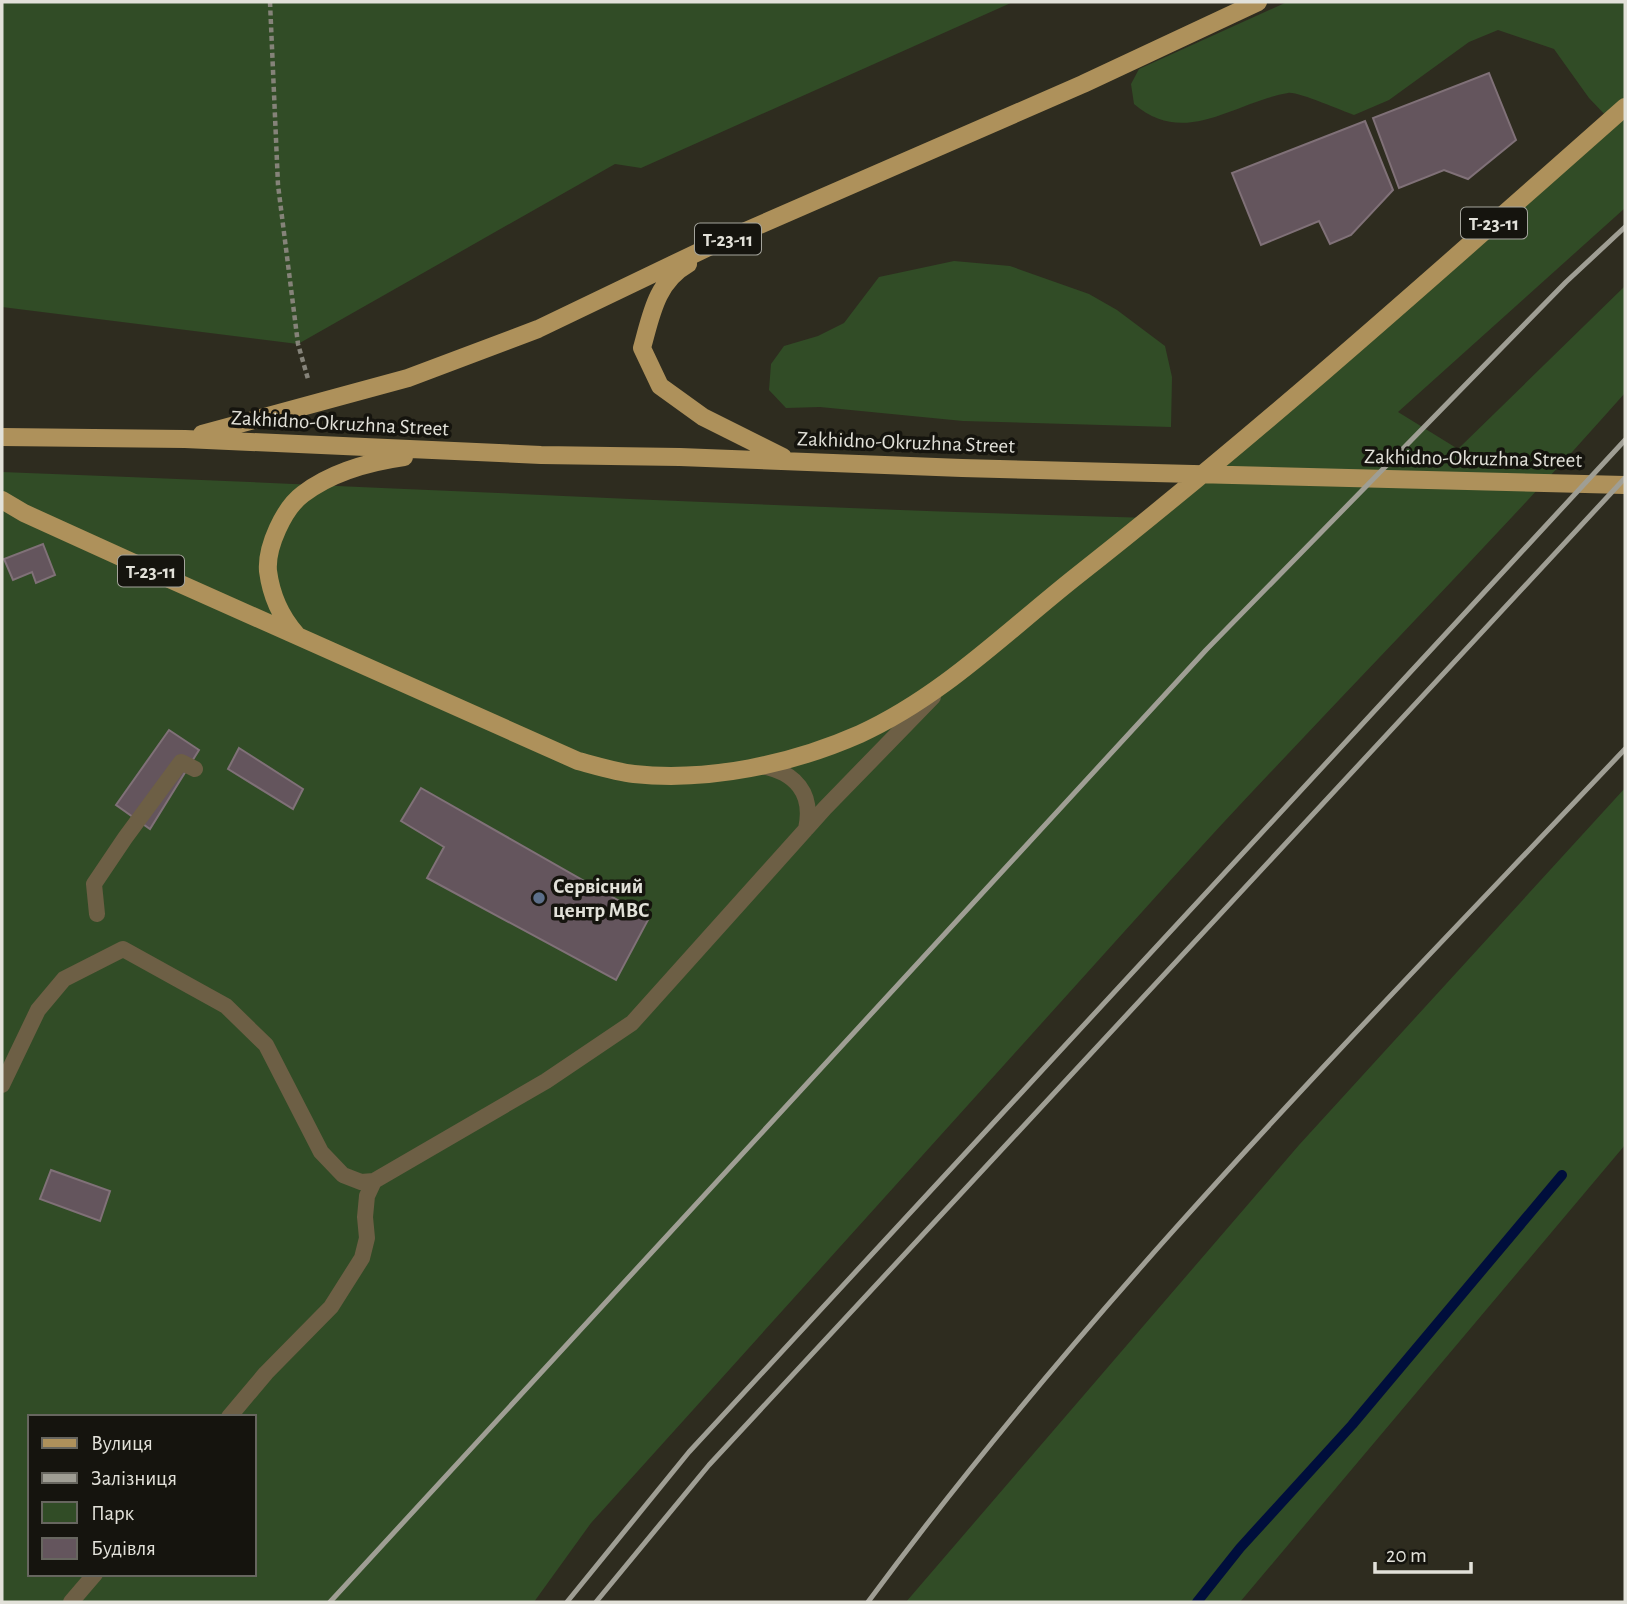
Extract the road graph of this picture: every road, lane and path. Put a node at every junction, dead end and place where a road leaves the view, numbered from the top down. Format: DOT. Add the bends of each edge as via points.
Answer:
graph roads {
  1 [pos="270,2"];
  2 [pos="1258,2"];
  3 [pos="1625,107"];
  4 [pos="746,232"];
  5 [pos="315,404"];
  6 [pos="2,437"];
  7 [pos="185,439"];
  8 [pos="444,451"];
  9 [pos="789,460"];
  10 [pos="1625,485"];
  11 [pos="2,500"];
  12 [pos="301,639"];
  13 [pos="945,685"];
  14 [pos="758,765"];
  15 [pos="195,769"];
  16 [pos="806,829"];
  17 [pos="97,914"];
  18 [pos="2,1085"];
  19 [pos="343,1175"];
  20 [pos="374,1181"];
  21 [pos="365,1217"];
  22 [pos="231,1415"];
  23 [pos="93,1576"];
  24 [pos="71,1602"];
  1 -- 5 [label="path" via="278,185 298,344"];
  2 -- 4 [label="main road, Т-23-11"];
  3 -- 13 [label="main road, Т-23-11" via="1331,365"];
  4 -- 5 [label="main road, Т-23-11" via="538,329 408,378"];
  4 -- 9 [label="main road" via="679,270 656,297 642,348 660,386 702,417"];
  5 -- 7 [label="main road, Т-23-11"];
  6 -- 7 [label="main road, Т-23-11"];
  7 -- 8 [label="main road, Zakhidno-Okruzhna Street"];
  8 -- 9 [label="main road, Zakhidno-Okruzhna Street"];
  8 -- 12 [label="main road" via="380,460 334,475 301,495 285,513 268,568 284,620"];
  9 -- 10 [label="main road, Zakhidno-Okruzhna Street"];
  11 -- 12 [label="main road, Т-23-11"];
  12 -- 14 [label="main road, Т-23-11" via="578,761 632,774 679,776"];
  13 -- 14 [label="main road, Т-23-11" via="858,735 795,758"];
  13 -- 16 [label="lane"];
  14 -- 16 [label="lane" via="780,769 795,780 808,807"];
  15 -- 17 [label="lane" via="181,762 125,838 94,884"];
  16 -- 20 [label="lane" via="632,1023 546,1081"];
  18 -- 19 [label="lane" via="37,1010 64,979 122,949 226,1006 266,1045 321,1152"];
  19 -- 20 [label="lane"];
  19 -- 21 [label="lane" via="357,1193"];
  20 -- 21 [label="lane"];
  21 -- 22 [label="lane" via="368,1238 362,1258 331,1307"];
  23 -- 24 [label="lane"];
}
